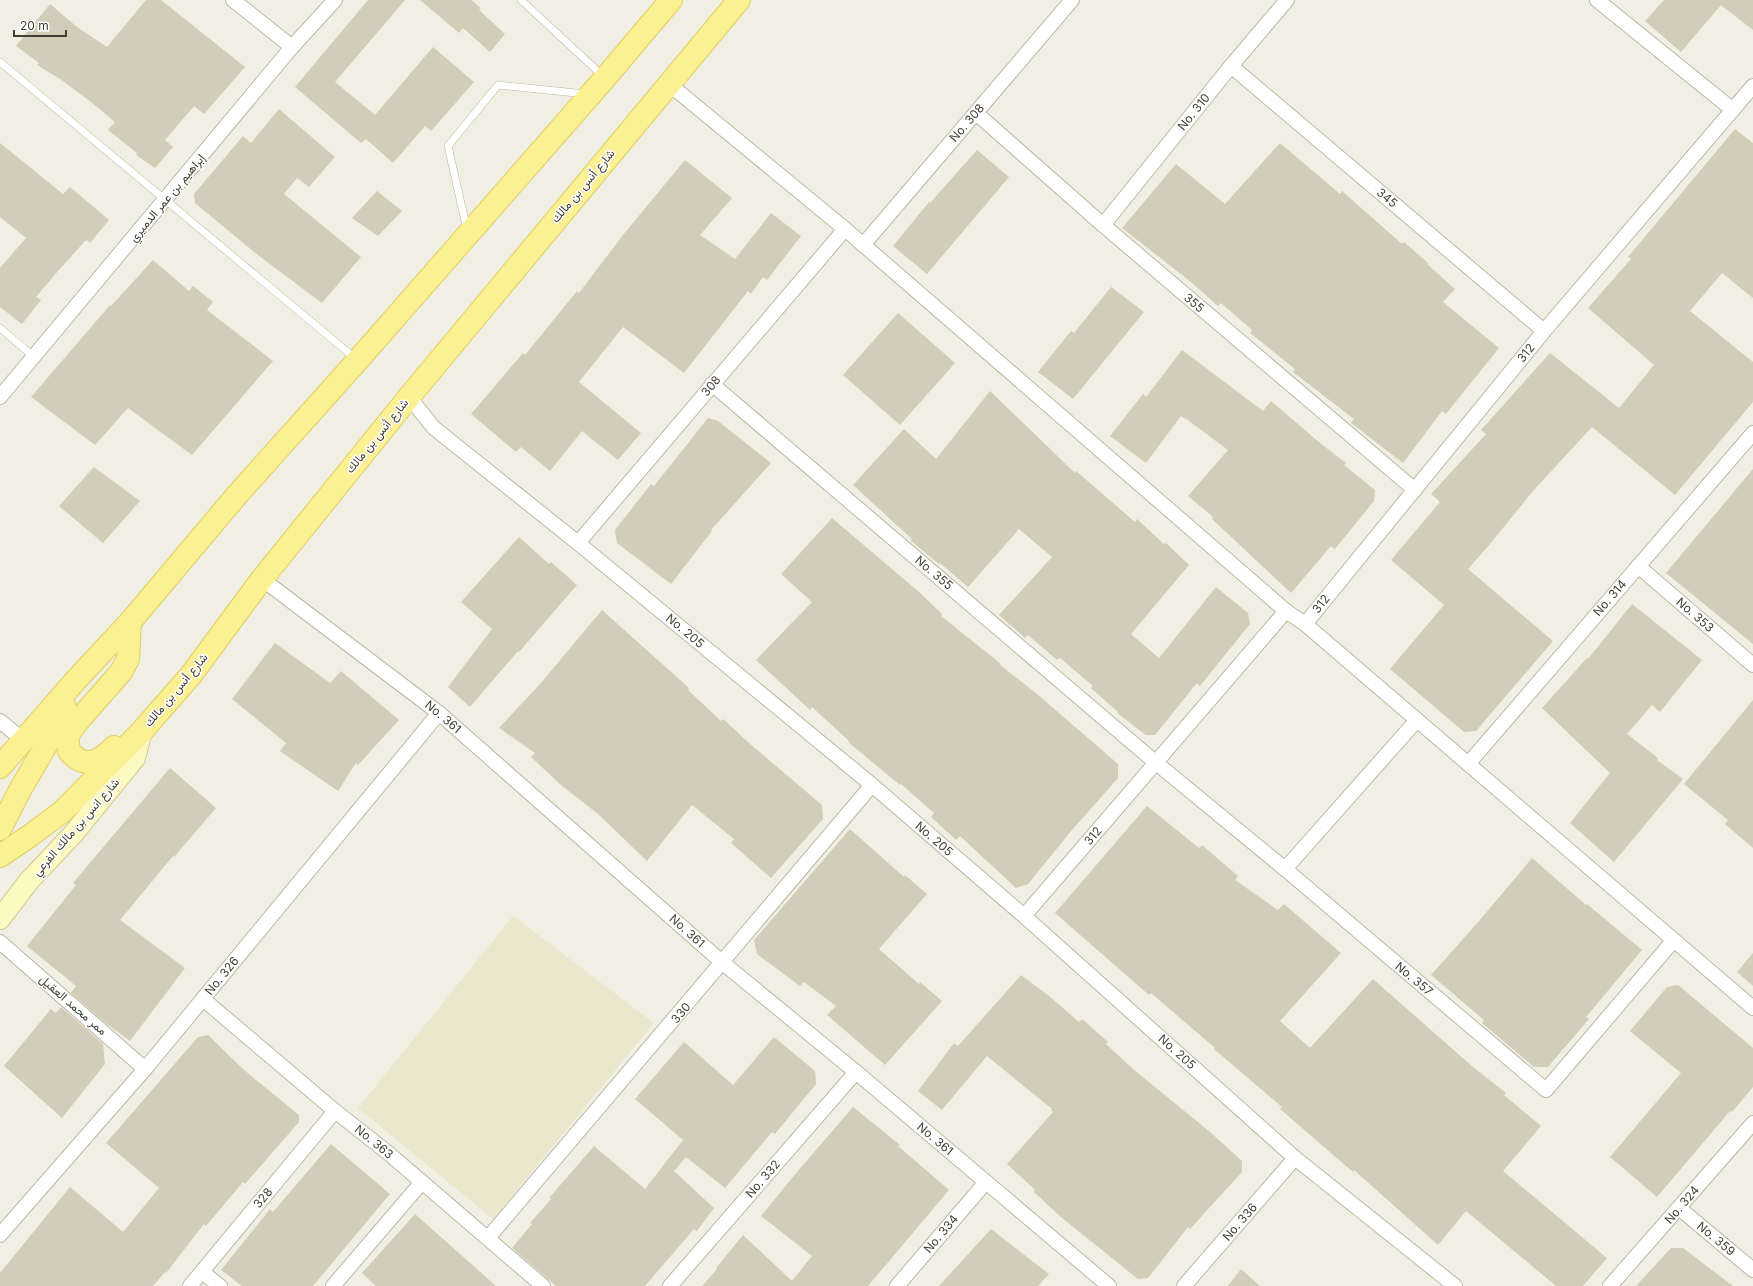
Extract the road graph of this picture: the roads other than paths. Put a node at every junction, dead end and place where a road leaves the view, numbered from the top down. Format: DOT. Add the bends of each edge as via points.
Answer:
graph roads {
  1 [pos="233,0"];
  2 [pos="335,0"];
  3 [pos="521,0"];
  4 [pos="671,0"];
  5 [pos="739,0"];
  6 [pos="1072,0"];
  7 [pos="1287,0"];
  8 [pos="1598,0"];
  9 [pos="292,47"];
  10 [pos="0,62"];
  11 [pos="1231,66"];
  12 [pos="605,78"];
  13 [pos="669,84"];
  14 [pos="1753,86"];
  15 [pos="590,94"];
  16 [pos="1732,110"];
  17 [pos="976,113"];
  18 [pos="165,201"];
  19 [pos="1103,225"];
  20 [pos="845,229"];
  21 [pos="468,234"];
  22 [pos="863,245"];
  23 [pos="0,328"];
  24 [pos="1544,331"];
  25 [pos="34,357"];
  26 [pos="358,360"];
  27 [pos="712,384"];
  28 [pos="0,397"];
  29 [pos="409,397"];
  30 [pos="1751,440"];
  31 [pos="1415,490"];
  32 [pos="578,543"];
  33 [pos="1638,566"];
  34 [pos="262,580"];
  35 [pos="1286,611"];
  36 [pos="130,622"];
  37 [pos="1304,624"];
  38 [pos="1753,665"];
  39 [pos="76,680"];
  40 [pos="439,713"];
  41 [pos="0,720"];
  42 [pos="1416,720"];
  43 [pos="145,727"];
  44 [pos="23,740"];
  45 [pos="1155,762"];
  46 [pos="1468,764"];
  47 [pos="0,767"];
  48 [pos="872,786"];
  49 [pos="0,829"];
  50 [pos="0,856"];
  51 [pos="1285,869"];
  52 [pos="1024,916"];
  53 [pos="0,919"];
  54 [pos="1673,941"];
  55 [pos="0,942"];
  56 [pos="723,963"];
  57 [pos="203,1000"];
  58 [pos="1753,1008"];
  59 [pos="145,1069"];
  60 [pos="856,1072"];
  61 [pos="335,1111"];
  62 [pos="1753,1123"];
  63 [pos="1295,1158"];
  64 [pos="422,1182"];
  65 [pos="986,1182"];
  66 [pos="1679,1208"];
  67 [pos="0,1235"];
  68 [pos="488,1238"];
  69 [pos="1753,1270"];
  70 [pos="202,1272"];
  71 [pos="535,1284"];
  72 [pos="190,1286"];
  73 [pos="220,1286"];
  74 [pos="334,1286"];
  75 [pos="670,1286"];
  76 [pos="897,1286"];
  77 [pos="1109,1286"];
  78 [pos="1184,1286"];
  79 [pos="1455,1286"];
  80 [pos="1610,1286"];
  1 -- 9 [label="street"];
  2 -- 9 [label="street, إبراهيم بن عمر الدميري"];
  3 -- 12 [label="lane"];
  4 -- 12 [label="main road"];
  5 -- 13 [label="main road, شارع أنس بن مالك"];
  6 -- 17 [label="street, No. 308"];
  7 -- 11 [label="street, No. 310"];
  8 -- 16 [label="street"];
  9 -- 18 [label="street, إبراهيم بن عمر الدميري"];
  10 -- 18 [label="lane"];
  11 -- 19 [label="street, No. 310"];
  11 -- 24 [label="street, 345"];
  12 -- 15 [label="main road"];
  13 -- 20 [label="street"];
  13 -- 29 [label="main road, شارع أنس بن مالك"];
  14 -- 16 [label="street, 312"];
  15 -- 21 [label="main road"];
  15 -- 21 [label="lane" via="498,85 448,146"];
  16 -- 24 [label="street, 312"];
  17 -- 19 [label="street, 355"];
  17 -- 22 [label="street, No. 308"];
  18 -- 25 [label="street, إبراهيم بن عمر الدميري"];
  18 -- 26 [label="lane"];
  19 -- 31 [label="street, 355"];
  20 -- 22 [label="street"];
  20 -- 27 [label="street, 308"];
  21 -- 26 [label="main road"];
  22 -- 35 [label="street"];
  23 -- 25 [label="lane"];
  24 -- 31 [label="street, 312"];
  25 -- 28 [label="street, إبراهيم بن عمر الدميري"];
  26 -- 36 [label="main road" via="237,495"];
  27 -- 32 [label="street, 308"];
  27 -- 45 [label="street, No. 355"];
  29 -- 32 [label="street, No. 205" via="434,428"];
  29 -- 34 [label="main road, شارع أنس بن مالك"];
  30 -- 33 [label="street, No. 314"];
  31 -- 37 [label="street, 312"];
  32 -- 48 [label="street, No. 205"];
  33 -- 38 [label="street, No. 353"];
  33 -- 46 [label="street, No. 314"];
  34 -- 40 [label="street, No. 361"];
  34 -- 43 [label="main road, شارع أنس بن مالك" via="191,675"];
  35 -- 37 [label="street"];
  35 -- 45 [label="street, 312"];
  36 -- 39 [label="main road"];
  36 -- 43 [label="main road" via="128,659 121,672 67,736 69,751 80,761 96,761 125,736"];
  37 -- 42 [label="street"];
  39 -- 44 [label="main road"];
  39 -- 49 [label="main road" via="59,723"];
  40 -- 56 [label="street, No. 361"];
  40 -- 57 [label="street, No. 326"];
  41 -- 44 [label="street"];
  42 -- 46 [label="street"];
  42 -- 51 [label="street"];
  43 -- 50 [label="main road, شارع أنس بن مالك" via="62,811"];
  43 -- 53 [label="main road, شارع انس بن مالك الفرعي" via="135,758 74,833 29,881"];
  44 -- 47 [label="main road"];
  45 -- 51 [label="street, No. 355"];
  45 -- 52 [label="street, 312"];
  46 -- 54 [label="street"];
  48 -- 52 [label="street, No. 205"];
  48 -- 56 [label="street, 330"];
  51 -- 54 [label="street, No. 357" via="1546,1090"];
  52 -- 63 [label="street, No. 205"];
  54 -- 58 [label="street"];
  55 -- 59 [label="street, ممر محمد العقيل"];
  56 -- 60 [label="street, No. 361"];
  56 -- 68 [label="street, 330"];
  57 -- 59 [label="street, No. 326"];
  57 -- 61 [label="street, No. 363"];
  59 -- 67 [label="street, No. 326"];
  60 -- 65 [label="street, No. 361"];
  60 -- 75 [label="street, No. 332"];
  61 -- 64 [label="street, No. 363"];
  61 -- 70 [label="street, 328"];
  62 -- 66 [label="street, No. 324"];
  63 -- 78 [label="street, No. 336"];
  63 -- 79 [label="street, No. 205"];
  64 -- 68 [label="street, No. 363"];
  64 -- 74 [label="street"];
  65 -- 76 [label="street, No. 334"];
  65 -- 77 [label="street, No. 361"];
  66 -- 69 [label="street, No. 359"];
  66 -- 80 [label="street, No. 324"];
  68 -- 71 [label="street, No. 363"];
  70 -- 72 [label="street, 328"];
  70 -- 73 [label="street"];
}
